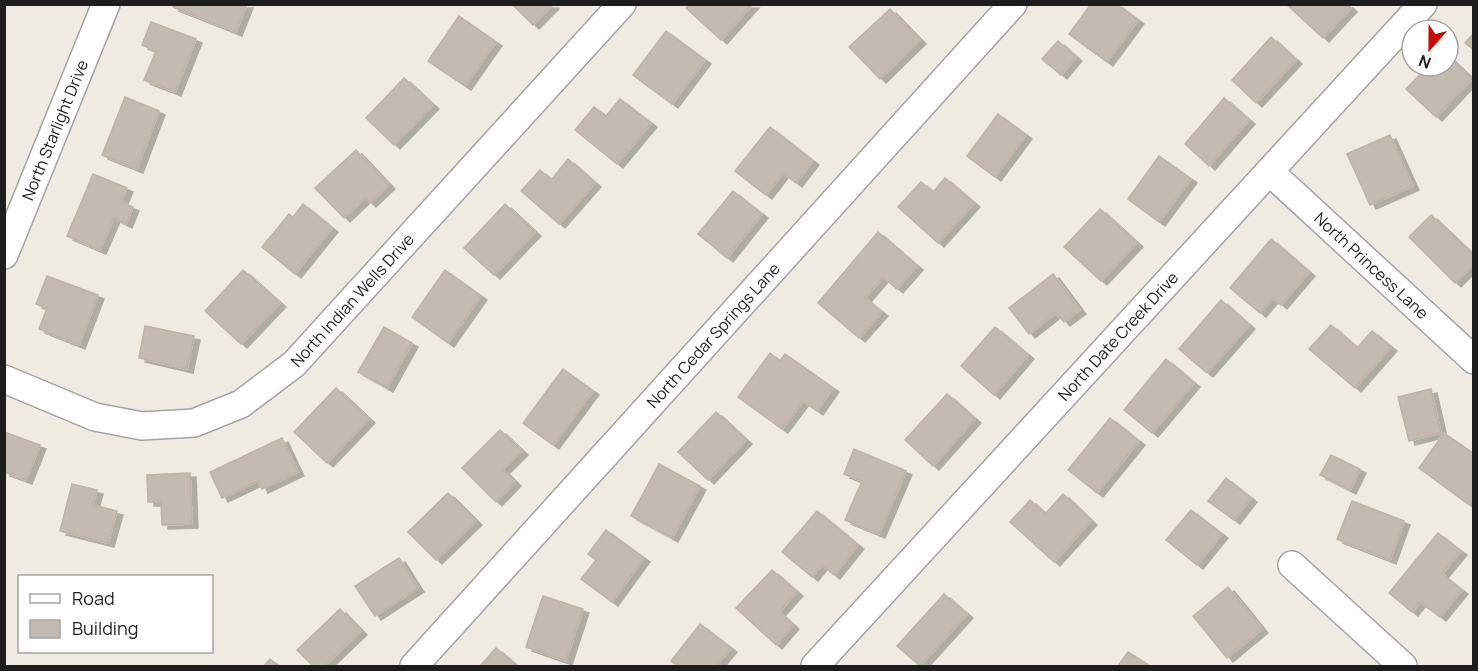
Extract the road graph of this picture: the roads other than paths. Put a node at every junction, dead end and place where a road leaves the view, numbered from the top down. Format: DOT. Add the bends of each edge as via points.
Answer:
graph roads {
  1 [pos="106,4"];
  2 [pos="622,4"];
  3 [pos="1013,4"];
  4 [pos="1423,4"];
  5 [pos="1270,172"];
  6 [pos="4,255"];
  7 [pos="1473,360"];
  8 [pos="4,379"];
  9 [pos="1292,565"];
  10 [pos="414,666"];
  11 [pos="815,666"];
  12 [pos="1403,666"];
  1 -- 6 [label="street, North Starlight Drive"];
  2 -- 8 [label="street, North Indian Wells Drive" via="294,364 241,404 194,423 142,426 95,417"];
  3 -- 10 [label="street, North Cedar Springs Lane"];
  4 -- 5 [label="street, North Date Creek Drive"];
  5 -- 7 [label="street, North Princess Lane"];
  5 -- 11 [label="street, North Date Creek Drive"];
  9 -- 12 [label="street"];
}
